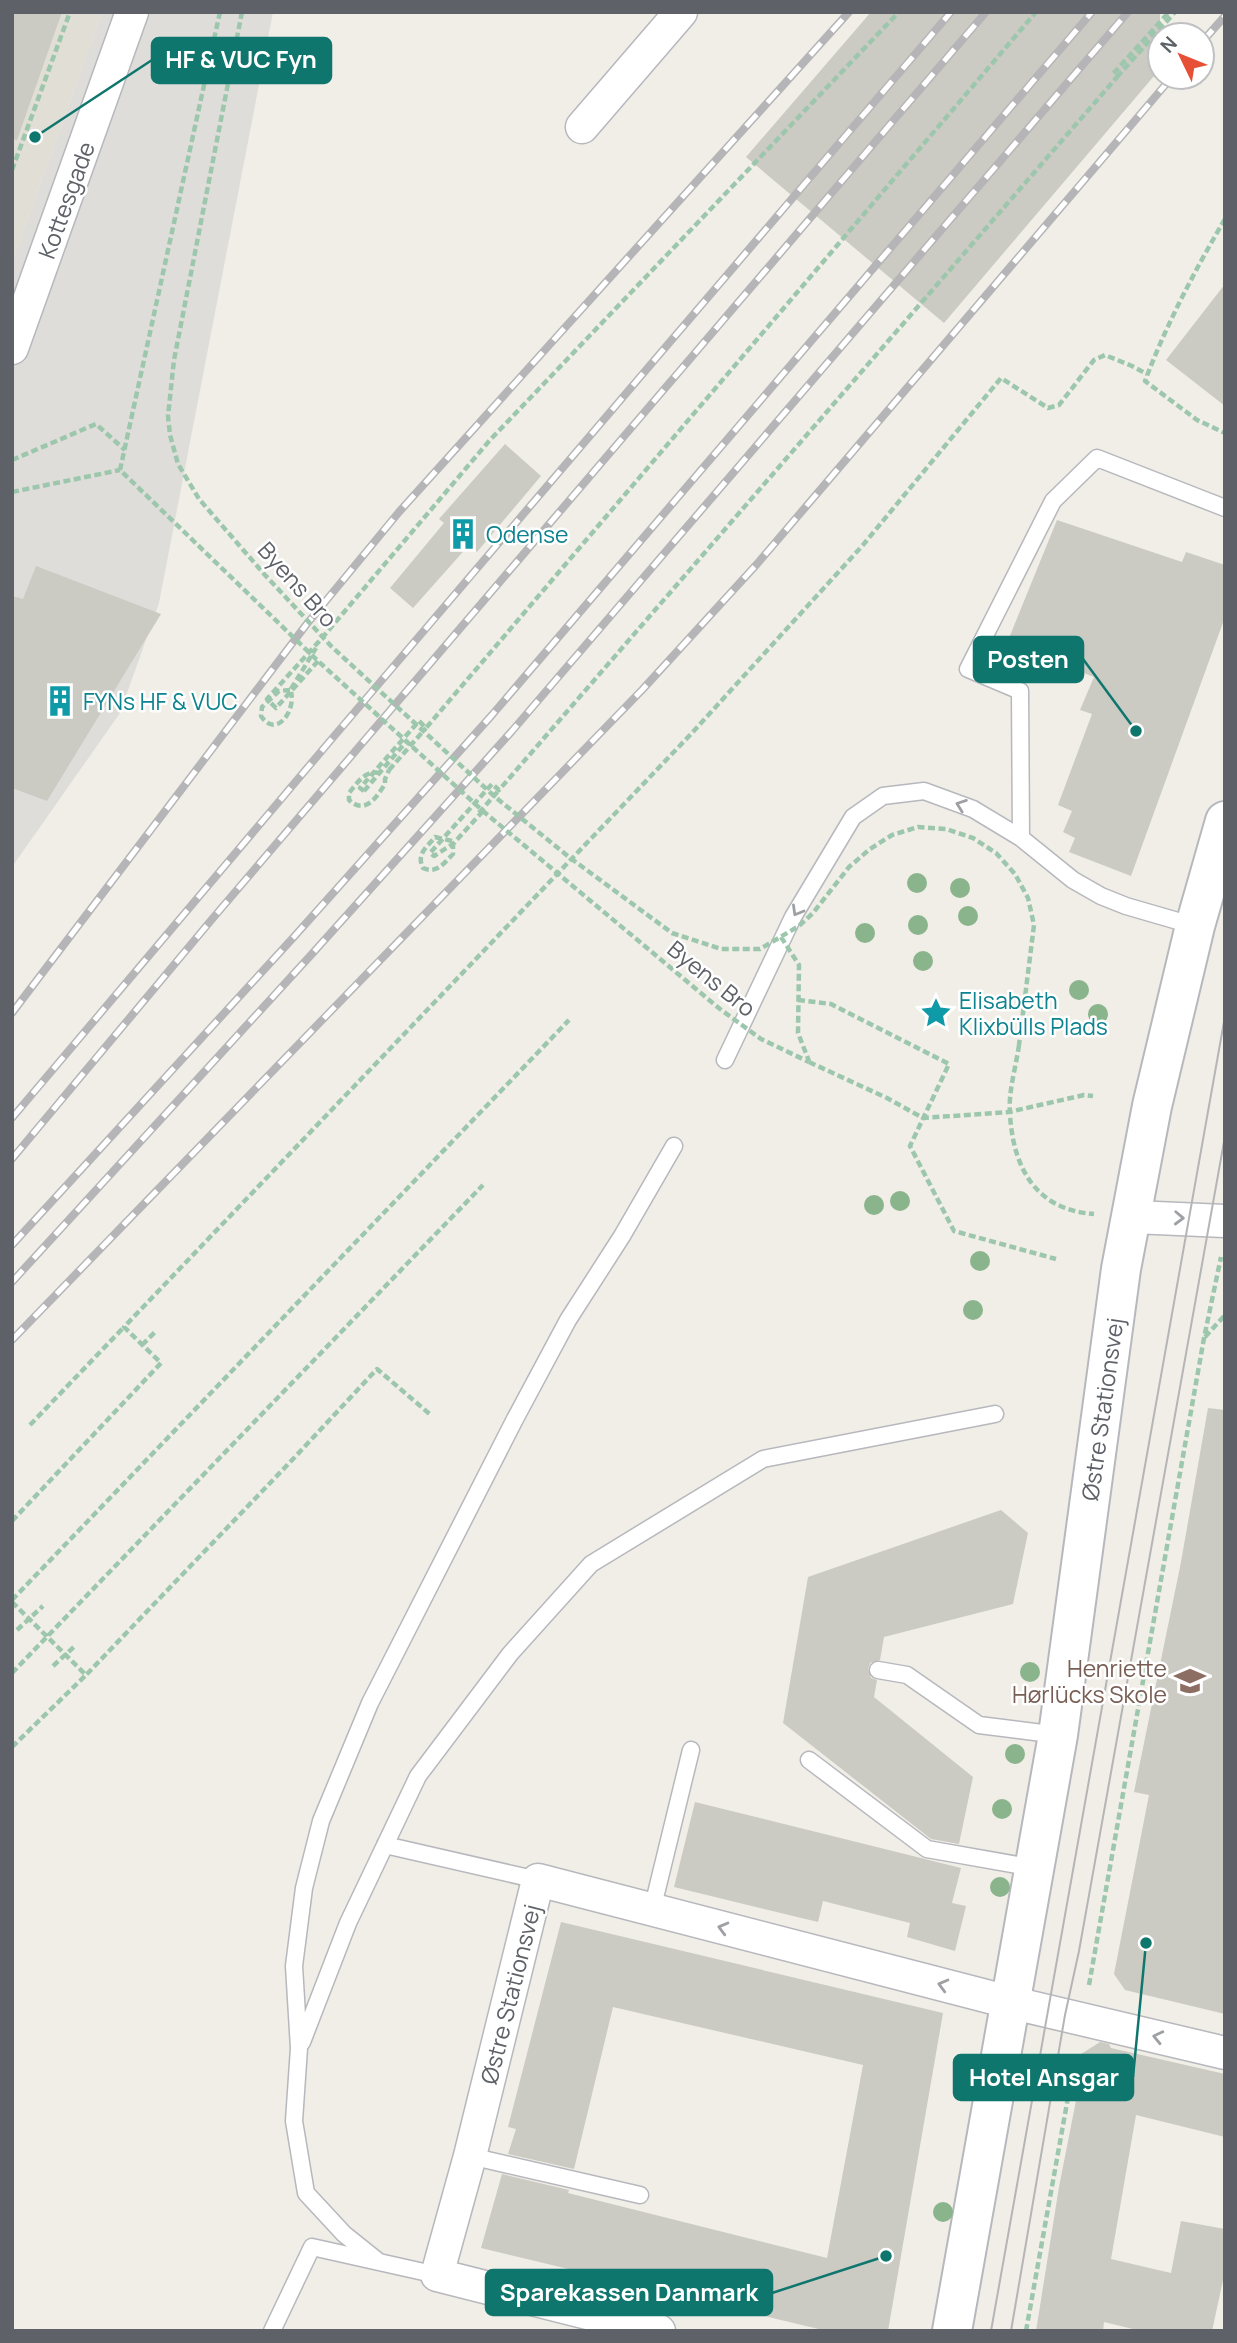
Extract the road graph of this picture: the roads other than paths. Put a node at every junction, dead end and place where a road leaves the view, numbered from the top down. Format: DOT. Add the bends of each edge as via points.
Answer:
graph roads {
  1 [pos="132,12"];
  2 [pos="681,12"];
  3 [pos="582,127"];
  4 [pos="12,348"];
  5 [pos="1225,509"];
  6 [pos="1225,821"];
  7 [pos="1021,838"];
  8 [pos="1195,926"];
  9 [pos="724,1060"];
  10 [pos="674,1146"];
  11 [pos="1133,1217"];
  12 [pos="1224,1236"];
  13 [pos="995,1414"];
  14 [pos="878,1670"];
  15 [pos="1058,1735"];
  16 [pos="691,1749"];
  17 [pos="809,1760"];
  18 [pos="385,1846"];
  19 [pos="1035,1868"];
  20 [pos="538,1880"];
  21 [pos="652,1910"];
  22 [pos="1009,2002"];
  23 [pos="299,2048"];
  24 [pos="1225,2053"];
  25 [pos="470,2156"];
  26 [pos="640,2195"];
  27 [pos="379,2262"];
  28 [pos="437,2275"];
  29 [pos="272,2331"];
  30 [pos="659,2331"];
  31 [pos="952,2331"];
  1 -- 4 [label="street, Kottesgade"];
  2 -- 3 [label="street"];
  5 -- 7 [label="lane" via="1097,458 1054,501 968,669 1020,691"];
  6 -- 8 [label="street, Østre Stationsvej"];
  7 -- 8 [label="lane" via="1073,880 1101,895"];
  7 -- 9 [label="lane, one-way" via="973,809 924,791 883,796 853,817 793,917"];
  8 -- 11 [label="street, Østre Stationsvej" via="1152,1106"];
  10 -- 23 [label="lane" via="568,1320 370,1703 321,1821 304,1888 294,1966"];
  11 -- 12 [label="street, one-way"];
  11 -- 15 [label="street, Østre Stationsvej" via="1121,1269"];
  13 -- 18 [label="lane" via="764,1460 591,1564 510,1654 418,1776"];
  14 -- 15 [label="lane" via="908,1675 979,1725"];
  15 -- 19 [label="street, Østre Stationsvej"];
  16 -- 21 [label="lane"];
  17 -- 19 [label="lane" via="927,1849"];
  18 -- 20 [label="lane"];
  18 -- 23 [label="lane" via="348,1923"];
  19 -- 22 [label="street, Østre Stationsvej"];
  20 -- 21 [label="street, Østre Stationsvej"];
  20 -- 25 [label="street, Østre Stationsvej"];
  22 -- 21 [label="street, Østre Stationsvej, one-way"];
  24 -- 22 [label="street, one-way"];
  22 -- 31 [label="street, Østre Stationsvej"];
  23 -- 27 [label="lane" via="293,2121 306,2193 344,2234"];
  25 -- 26 [label="lane"];
  25 -- 28 [label="street, Østre Stationsvej"];
  27 -- 28 [label="lane"];
  27 -- 29 [label="lane" via="312,2247"];
  28 -- 30 [label="street"];
}
